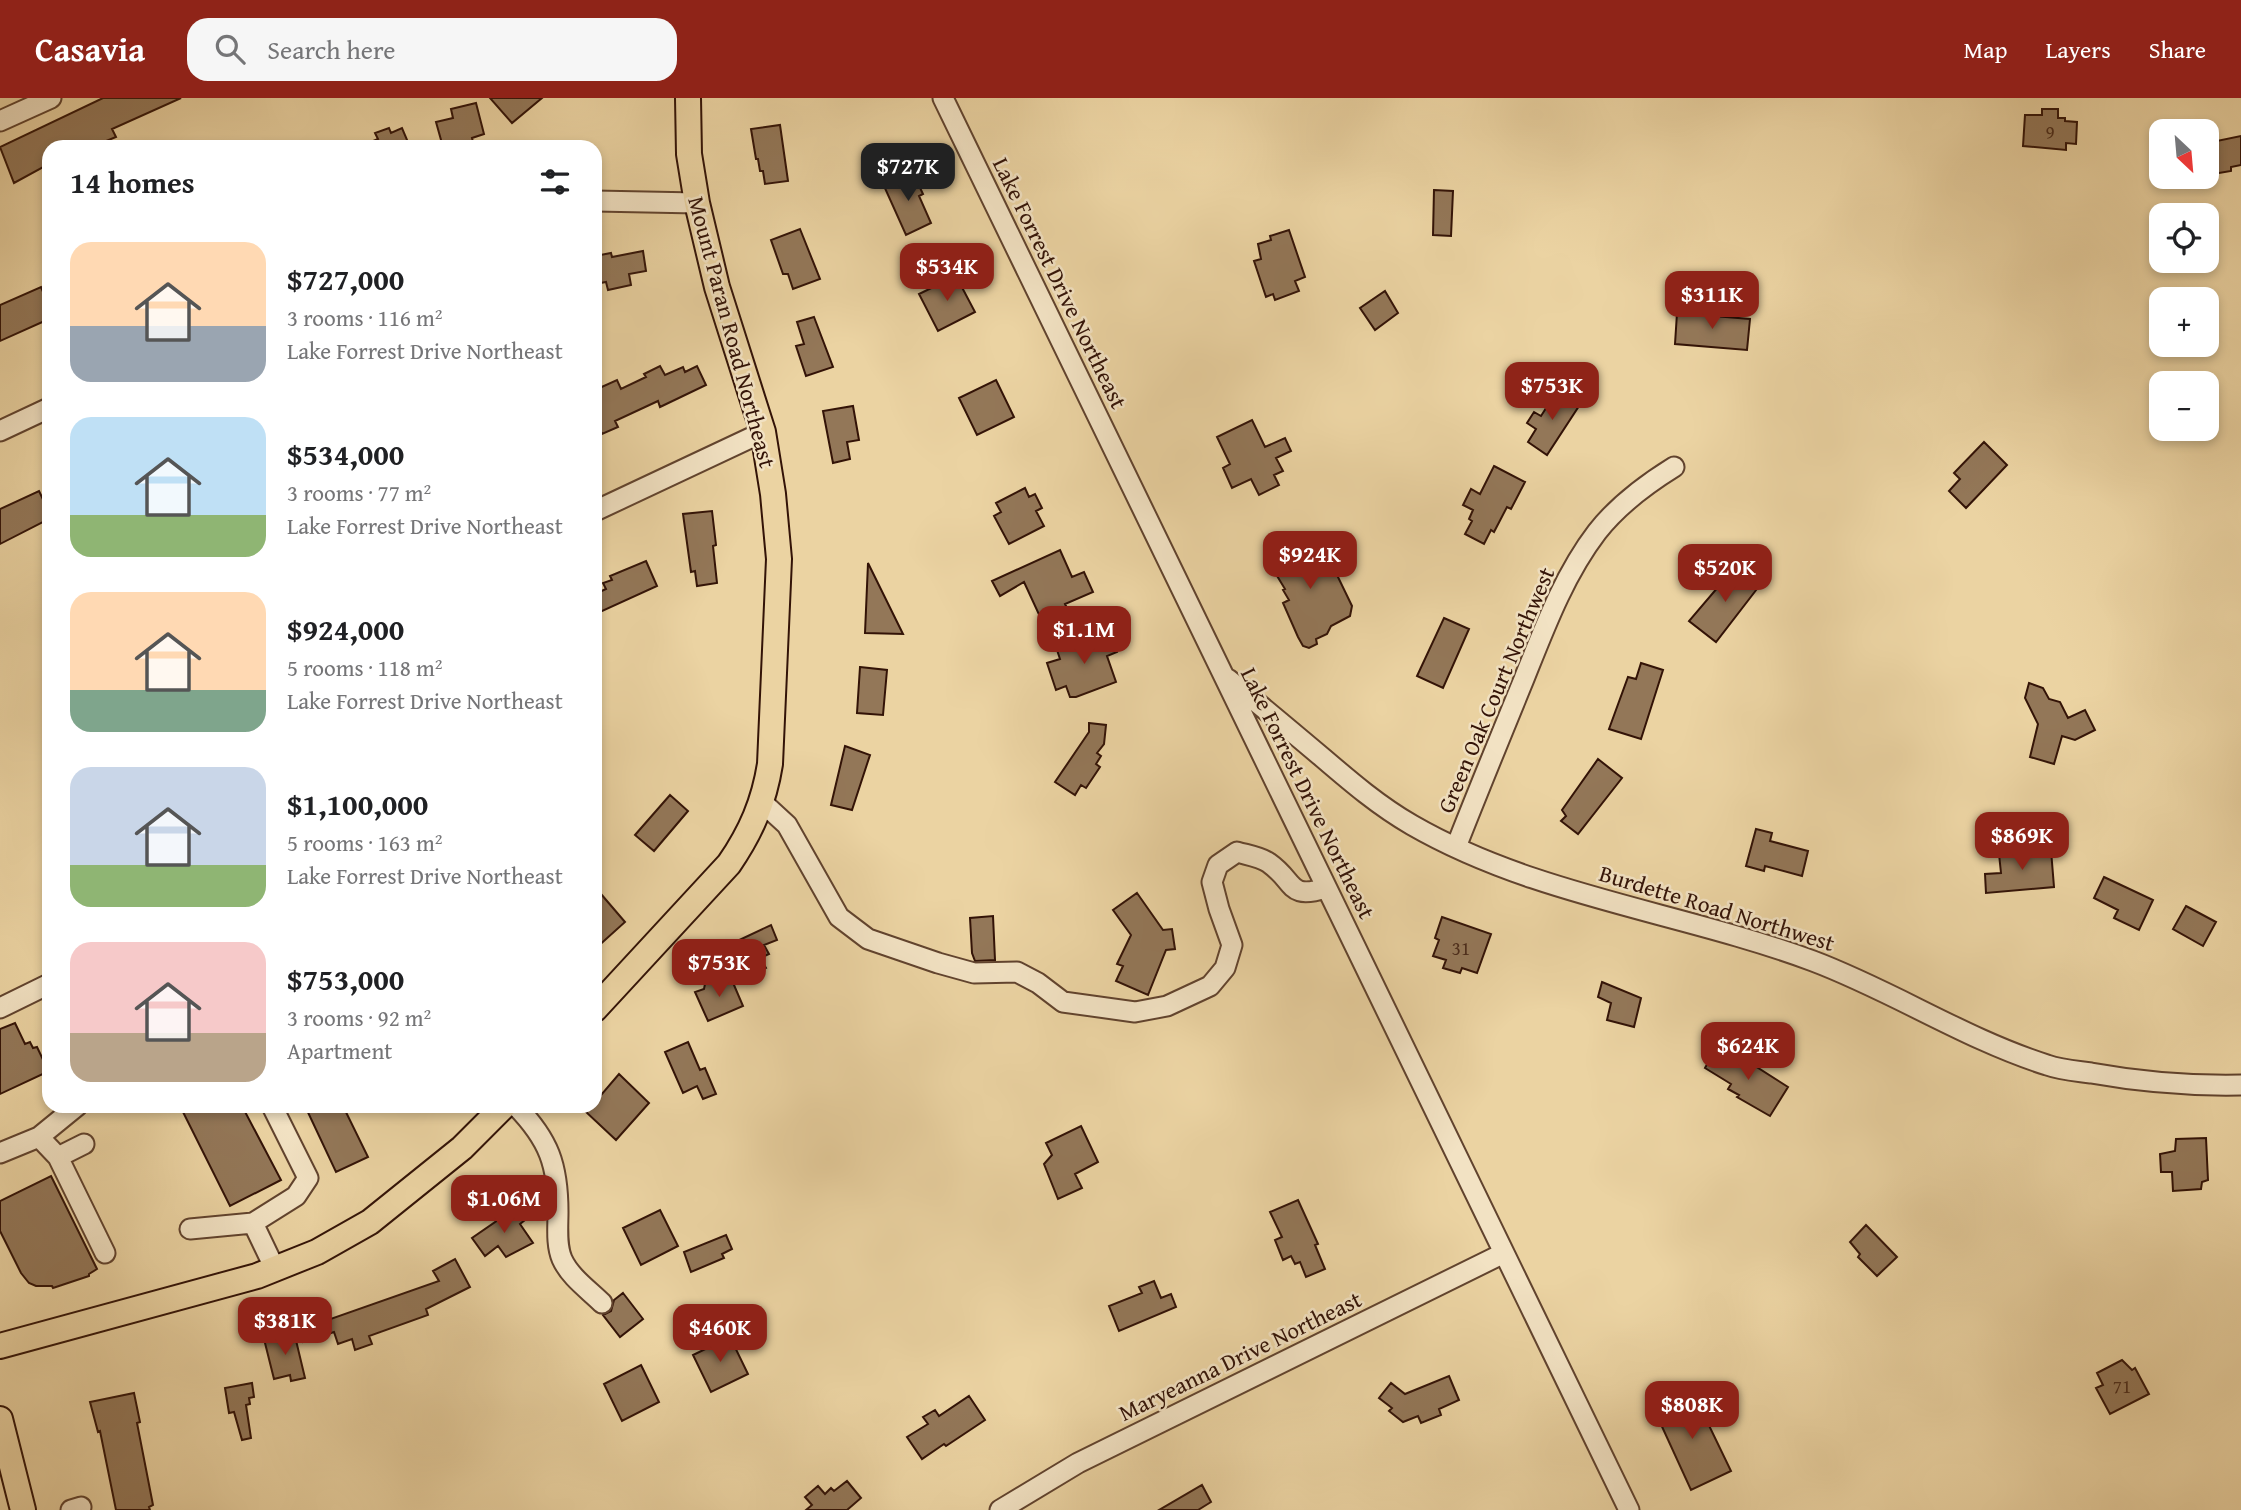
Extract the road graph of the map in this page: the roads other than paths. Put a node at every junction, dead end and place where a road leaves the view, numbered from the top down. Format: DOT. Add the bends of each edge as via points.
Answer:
graph roads {
  1 [pos="51,98"];
  2 [pos="688,98"];
  3 [pos="943,98"];
  4 [pos="0,121"];
  5 [pos="602,201"];
  6 [pos="697,203"];
  7 [pos="42,411"];
  8 [pos="0,431"];
  9 [pos="762,432"];
  10 [pos="1674,467"];
  11 [pos="602,508"];
  12 [pos="1222,674"];
  13 [pos="762,802"];
  14 [pos="1456,847"];
  15 [pos="1326,888"];
  16 [pos="42,987"];
  17 [pos="602,1001"];
  18 [pos="0,1008"];
  19 [pos="2241,1085"];
  20 [pos="68,1113"];
  21 [pos="276,1113"];
  22 [pos="497,1113"];
  23 [pos="522,1113"];
  24 [pos="39,1137"];
  25 [pos="84,1144"];
  26 [pos="0,1153"];
  27 [pos="58,1157"];
  28 [pos="253,1223"];
  29 [pos="190,1229"];
  30 [pos="1504,1252"];
  31 [pos="105,1253"];
  32 [pos="275,1269"];
  33 [pos="602,1303"];
  34 [pos="0,1346"];
  35 [pos="0,1419"];
  36 [pos="23,1510"];
  37 [pos="1000,1510"];
  38 [pos="1629,1510"];
  1 -- 4 [label="street"];
  2 -- 6 [label="main road, Mount Paran Road Northeast" via="689,154"];
  3 -- 12 [label="street, Lake Forrest Drive Northeast"];
  5 -- 6 [label="street"];
  6 -- 9 [label="main road, Mount Paran Road Northeast" via="717,287"];
  7 -- 8 [label="street"];
  9 -- 11 [label="street"];
  9 -- 13 [label="main road, Mount Paran Road Northeast" via="779,559 770,764"];
  10 -- 14 [label="street, Green Oak Court Northwest" via="1622,505 1577,562 1542,634"];
  12 -- 14 [label="street, Burdette Road Northwest" via="1368,795"];
  12 -- 15 [label="street, Lake Forrest Drive Northeast"];
  13 -- 15 [label="street" via="787,825 839,917 868,939 975,973 1017,972 1063,1002 1086,1007 1135,1012 1167,1006 1210,986 1225,968 1232,945 1212,882 1217,865 1237,852 1268,862 1297,891 1307,894"];
  13 -- 17 [label="main road, Mount Paran Road Northeast" via="729,864"];
  14 -- 19 [label="street, Burdette Road Northwest" via="1553,884 1814,961 1976,1038 2049,1066 2126,1080"];
  15 -- 30 [label="street, Lake Forrest Drive Northeast"];
  16 -- 18 [label="street"];
  20 -- 24 [label="street"];
  21 -- 28 [label="street" via="308,1178 296,1196"];
  22 -- 32 [label="main road" via="432,1174 370,1222"];
  23 -- 33 [label="street" via="553,1161 562,1259"];
  24 -- 26 [label="street"];
  24 -- 27 [label="street"];
  25 -- 27 [label="street"];
  27 -- 31 [label="street"];
  28 -- 29 [label="street"];
  28 -- 32 [label="street"];
  30 -- 37 [label="street, Maryeanna Drive Northeast" via="1079,1463"];
  30 -- 38 [label="street, Lake Forrest Drive Northeast"];
  32 -- 34 [label="main road"];
  35 -- 36 [label="main road"];
}
